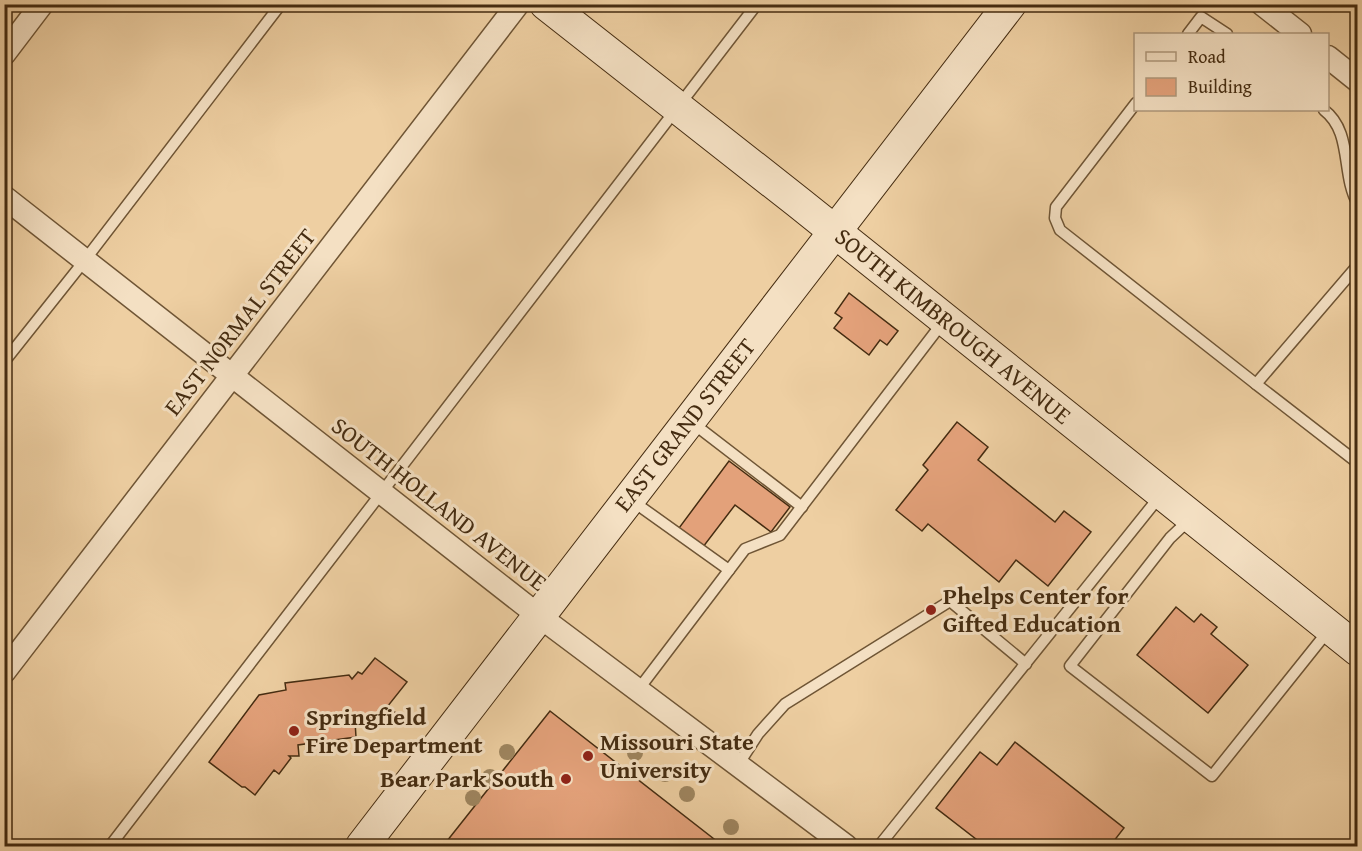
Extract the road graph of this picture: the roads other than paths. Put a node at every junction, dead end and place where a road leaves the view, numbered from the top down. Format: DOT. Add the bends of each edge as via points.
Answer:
graph roads {
  1 [pos="42,4"];
  2 [pos="281,4"];
  3 [pos="518,4"];
  4 [pos="546,4"];
  5 [pos="757,4"];
  6 [pos="1010,4"];
  7 [pos="1262,4"];
  8 [pos="1189,33"];
  9 [pos="1225,33"];
  10 [pos="1299,33"];
  11 [pos="4,54"];
  12 [pos="1329,58"];
  13 [pos="1358,81"];
  14 [pos="1134,106"];
  15 [pos="678,107"];
  16 [pos="1325,111"];
  17 [pos="4,197"];
  18 [pos="1358,204"];
  19 [pos="835,231"];
  20 [pos="85,260"];
  21 [pos="1358,265"];
  22 [pos="945,320"];
  23 [pos="4,362"];
  24 [pos="232,376"];
  25 [pos="1256,384"];
  26 [pos="689,421"];
  27 [pos="1358,463"];
  28 [pos="382,493"];
  29 [pos="1162,494"];
  30 [pos="628,498"];
  31 [pos="802,507"];
  32 [pos="1192,517"];
  33 [pos="729,570"];
  34 [pos="539,616"];
  35 [pos="1330,628"];
  36 [pos="1358,651"];
  37 [pos="1026,664"];
  38 [pos="4,672"];
  39 [pos="639,690"];
  40 [pos="738,765"];
  41 [pos="110,846"];
  42 [pos="362,846"];
  43 [pos="846,846"];
  44 [pos="879,846"];
  1 -- 11 [label="street"];
  2 -- 20 [label="lane"];
  3 -- 24 [label="street, EAST NORMAL STREET"];
  4 -- 15 [label="main road, SOUTH KIMBROUGH AVENUE"];
  5 -- 15 [label="lane"];
  6 -- 19 [label="main road, EAST GRAND STREET"];
  7 -- 10 [label="street"];
  8 -- 9 [label="lane" via="1201,17"];
  12 -- 13 [label="street"];
  14 -- 25 [label="lane" via="1056,207 1060,230"];
  15 -- 19 [label="main road, SOUTH KIMBROUGH AVENUE"];
  15 -- 28 [label="lane"];
  16 -- 18 [label="lane" via="1341,133 1352,195"];
  17 -- 20 [label="street, SOUTH HOLLAND AVENUE"];
  19 -- 22 [label="main road, SOUTH KIMBROUGH AVENUE"];
  19 -- 26 [label="main road, EAST GRAND STREET"];
  20 -- 23 [label="lane"];
  20 -- 24 [label="street, SOUTH HOLLAND AVENUE"];
  21 -- 25 [label="lane"];
  22 -- 29 [label="main road, SOUTH KIMBROUGH AVENUE"];
  22 -- 31 [label="lane"];
  24 -- 28 [label="street, SOUTH HOLLAND AVENUE"];
  24 -- 38 [label="street, EAST NORMAL STREET"];
  25 -- 27 [label="lane"];
  26 -- 30 [label="main road, EAST GRAND STREET"];
  26 -- 31 [label="lane"];
  28 -- 34 [label="street, SOUTH HOLLAND AVENUE"];
  28 -- 41 [label="lane"];
  29 -- 32 [label="main road, SOUTH KIMBROUGH AVENUE"];
  29 -- 37 [label="lane"];
  30 -- 33 [label="lane"];
  30 -- 34 [label="main road, EAST GRAND STREET"];
  31 -- 33 [label="lane" via="780,535 745,549"];
  32 -- 35 [label="main road, SOUTH KIMBROUGH AVENUE"];
  32 -- 35 [label="lane" via="1170,538 1070,666 1212,776"];
  33 -- 39 [label="lane"];
  34 -- 39 [label="street, SOUTH HOLLAND AVENUE"];
  34 -- 42 [label="main road, EAST GRAND STREET"];
  35 -- 36 [label="main road, SOUTH KIMBROUGH AVENUE"];
  37 -- 40 [label="lane" via="950,601 785,704 758,734"];
  37 -- 44 [label="lane"];
  39 -- 40 [label="street, SOUTH HOLLAND AVENUE"];
  40 -- 43 [label="street, SOUTH HOLLAND AVENUE"];
}
